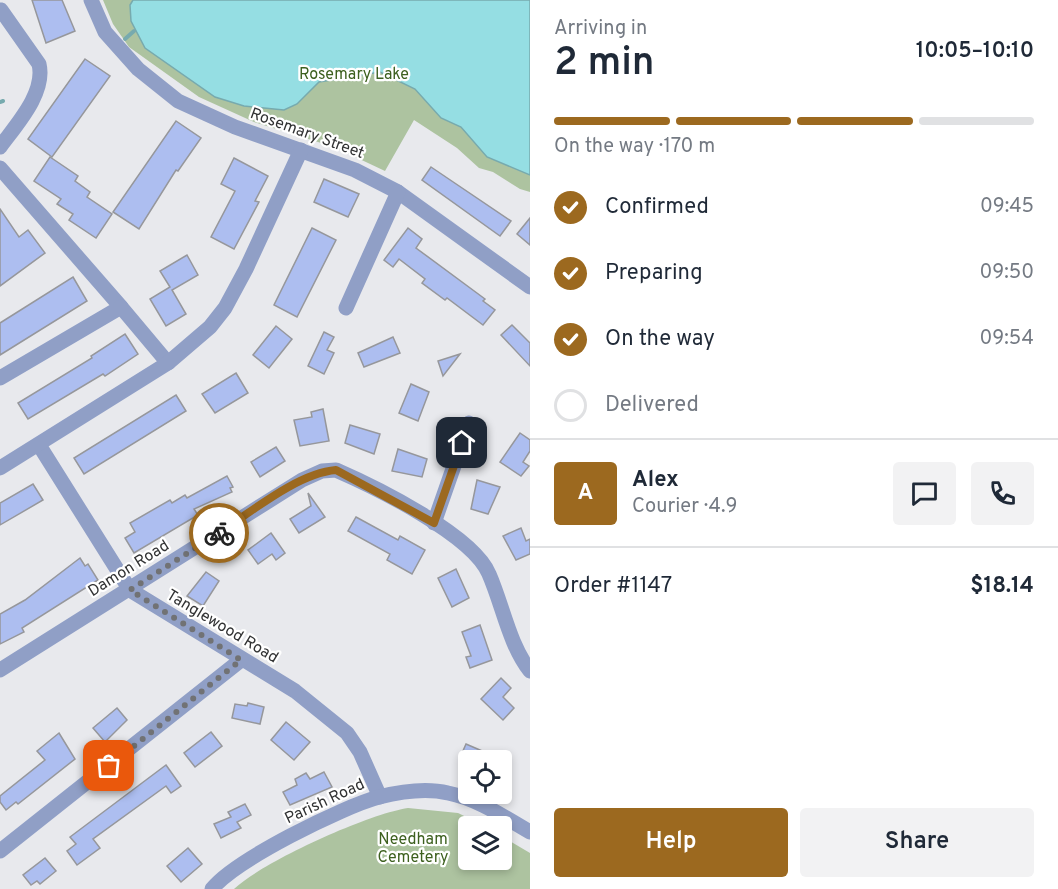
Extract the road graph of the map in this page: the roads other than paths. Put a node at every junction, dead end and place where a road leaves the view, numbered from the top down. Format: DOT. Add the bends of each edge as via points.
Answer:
graph roads {
  1 [pos="91,0"];
  2 [pos="1,10"];
  3 [pos="0,147"];
  4 [pos="301,150"];
  5 [pos="0,168"];
  6 [pos="398,192"];
  7 [pos="530,287"];
  8 [pos="121,307"];
  9 [pos="346,308"];
  10 [pos="168,363"];
  11 [pos="0,378"];
  12 [pos="469,423"];
  13 [pos="39,445"];
  14 [pos="0,468"];
  15 [pos="434,523"];
  16 [pos="130,590"];
  17 [pos="241,660"];
  18 [pos="0,670"];
  19 [pos="530,671"];
  20 [pos="380,797"];
  21 [pos="530,832"];
  22 [pos="0,851"];
  23 [pos="212,889"];
  1 -- 4 [label="street, Rosemary Street" via="105,32 138,69 178,101 235,127"];
  2 -- 3 [label="street" via="41,72 31,101"];
  4 -- 6 [label="street, Rosemary Street" via="355,170"];
  4 -- 10 [label="street" via="225,308 210,327"];
  5 -- 8 [label="street"];
  6 -- 7 [label="street, Rosemary Street"];
  6 -- 9 [label="street"];
  8 -- 10 [label="street"];
  8 -- 11 [label="street"];
  10 -- 13 [label="street"];
  12 -- 15 [label="street"];
  13 -- 14 [label="street"];
  13 -- 16 [label="street, Tanglewood Road"];
  15 -- 16 [label="street, Damon Road" via="356,479 336,470 322,471"];
  15 -- 19 [label="street, Damon Road" via="461,540 485,565"];
  16 -- 17 [label="street, Tanglewood Road"];
  16 -- 18 [label="street, Damon Road"];
  17 -- 20 [label="street, Tanglewood Road" via="295,692 347,733"];
  17 -- 22 [label="street"];
  20 -- 21 [label="street, Parish Road" via="446,792 476,802"];
  20 -- 23 [label="street, Parish Road" via="248,860"];
}
